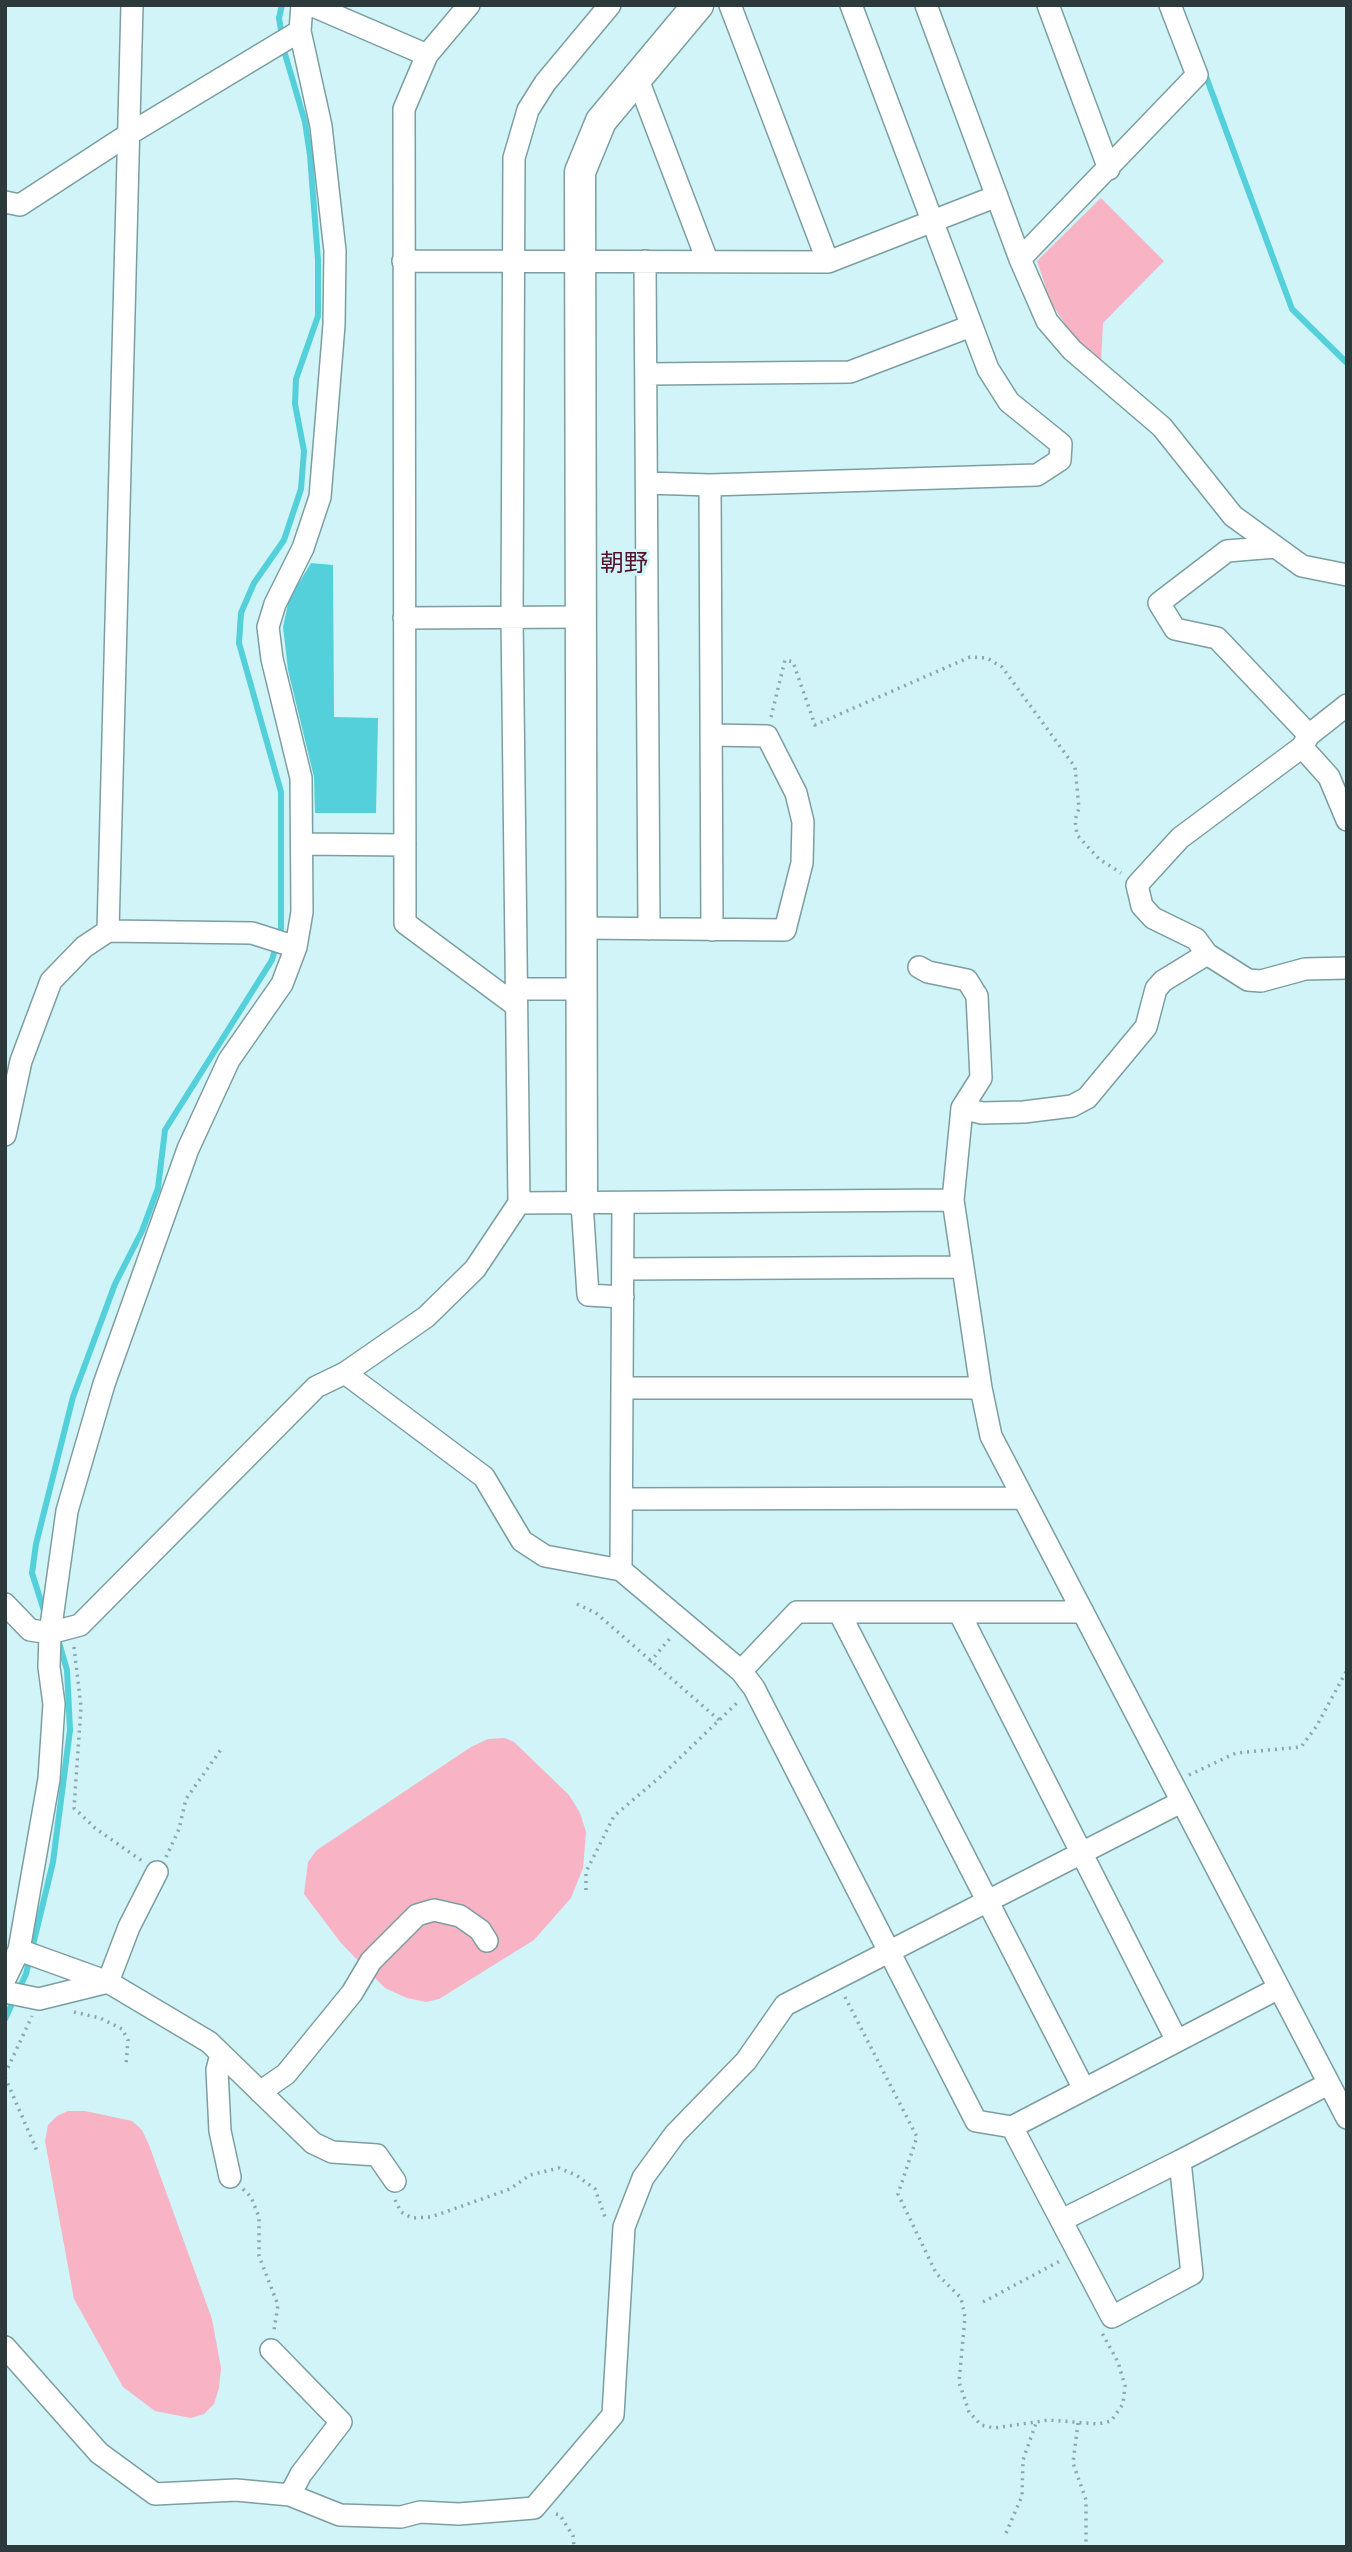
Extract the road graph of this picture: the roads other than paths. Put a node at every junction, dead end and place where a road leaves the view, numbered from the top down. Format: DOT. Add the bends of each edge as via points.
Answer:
graph roads {
  1 [pos="132,5"];
  2 [pos="302,5"];
  3 [pos="311,5"];
  4 [pos="469,5"];
  5 [pos="610,5"];
  6 [pos="698,5"];
  7 [pos="730,5"];
  8 [pos="851,5"];
  9 [pos="926,5"];
  10 [pos="1048,5"];
  11 [pos="1170,5"];
  12 [pos="300,31"];
  13 [pos="427,55"];
  14 [pos="637,77"];
  15 [pos="129,134"];
  16 [pos="1109,169"];
  17 [pos="998,196"];
  18 [pos="5,202"];
  19 [pos="933,221"];
  20 [pos="708,260"];
  21 [pos="1020,260"];
  22 [pos="403,261"];
  23 [pos="579,261"];
  24 [pos="645,261"];
  25 [pos="512,262"];
  26 [pos="828,262"];
  27 [pos="971,326"];
  28 [pos="647,374"];
  29 [pos="647,483"];
  30 [pos="710,485"];
  31 [pos="1275,547"];
  32 [pos="1347,575"];
  33 [pos="512,617"];
  34 [pos="582,617"];
  35 [pos="404,618"];
  36 [pos="1347,705"];
  37 [pos="711,734"];
  38 [pos="1305,741"];
  39 [pos="1347,820"];
  40 [pos="302,844"];
  41 [pos="405,845"];
  42 [pos="581,928"];
  43 [pos="649,929"];
  44 [pos="712,930"];
  45 [pos="108,931"];
  46 [pos="296,947"];
  47 [pos="1207,954"];
  48 [pos="919,967"];
  49 [pos="1347,968"];
  50 [pos="582,989"];
  51 [pos="515,997"];
  52 [pos="962,1108"];
  53 [pos="5,1135"];
  54 [pos="953,1200"];
  55 [pos="519,1203"];
  56 [pos="582,1203"];
  57 [pos="623,1204"];
  58 [pos="961,1267"];
  59 [pos="624,1269"];
  60 [pos="623,1297"];
  61 [pos="345,1373"];
  62 [pos="622,1388"];
  63 [pos="981,1388"];
  64 [pos="1023,1498"];
  65 [pos="623,1499"];
  66 [pos="621,1570"];
  67 [pos="5,1604"];
  68 [pos="839,1612"];
  69 [pos="959,1612"];
  70 [pos="1083,1612"];
  71 [pos="60,1631"];
  72 [pos="748,1680"];
  73 [pos="1176,1793"];
  74 [pos="1083,1853"];
  75 [pos="157,1872"];
  76 [pos="989,1902"];
  77 [pos="487,1941"];
  78 [pos="19,1950"];
  79 [pos="890,1953"];
  80 [pos="5,1979"];
  81 [pos="108,1982"];
  82 [pos="1278,1989"];
  83 [pos="5,1992"];
  84 [pos="1177,2041"];
  85 [pos="221,2054"];
  86 [pos="1328,2084"];
  87 [pos="1084,2089"];
  88 [pos="260,2092"];
  89 [pos="1347,2118"];
  90 [pos="1012,2127"];
  91 [pos="1180,2161"];
  92 [pos="230,2177"];
  93 [pos="395,2181"];
  94 [pos="1062,2220"];
  95 [pos="5,2347"];
  96 [pos="271,2350"];
  97 [pos="290,2495"];
  1 -- 15 [label="street"];
  2 -- 12 [label="street"];
  3 -- 13 [label="street"];
  4 -- 13 [label="street"];
  5 -- 25 [label="street" via="527,110 514,158"];
  6 -- 14 [label="street"];
  7 -- 26 [label="street"];
  8 -- 19 [label="street"];
  9 -- 17 [label="street"];
  10 -- 16 [label="street"];
  11 -- 16 [label="street" via="1197,75"];
  12 -- 15 [label="street"];
  12 -- 40 [label="street" via="321,125 335,251 334,325 320,497 268,627 300,778"];
  13 -- 22 [label="street" via="404,109"];
  14 -- 20 [label="street"];
  14 -- 23 [label="street" via="601,121 580,172"];
  15 -- 18 [label="street" via="20,205"];
  15 -- 45 [label="street"];
  16 -- 21 [label="street"];
  17 -- 19 [label="street"];
  17 -- 21 [label="street"];
  19 -- 26 [label="street"];
  19 -- 27 [label="street"];
  20 -- 24 [label="street"];
  20 -- 26 [label="street"];
  21 -- 31 [label="street" via="1047,321 1072,350 1162,427 1233,516"];
  22 -- 25 [label="street"];
  22 -- 35 [label="street"];
  23 -- 24 [label="street"];
  23 -- 25 [label="street"];
  23 -- 34 [label="street"];
  24 -- 28 [label="street"];
  25 -- 33 [label="street"];
  27 -- 28 [label="street" via="850,372"];
  27 -- 30 [label="street" via="988,369 1009,402 1060,444 1060,460 1050,468 1037,475"];
  28 -- 29 [label="street"];
  29 -- 30 [label="street"];
  29 -- 43 [label="street"];
  30 -- 37 [label="street"];
  31 -- 32 [label="street" via="1302,566"];
  31 -- 38 [label="street" via="1227,551 1159,603 1175,629 1217,638"];
  33 -- 34 [label="street"];
  33 -- 35 [label="street"];
  33 -- 51 [label="street"];
  34 -- 42 [label="street"];
  35 -- 41 [label="street"];
  36 -- 38 [label="street"];
  37 -- 44 [label="street"];
  37 -- 44 [label="street" via="767,737 796,793 803,822 802,863 785,930"];
  38 -- 39 [label="street" via="1329,777"];
  38 -- 47 [label="street" via="1180,838 1137,885 1142,906 1153,918 1196,939"];
  40 -- 41 [label="street"];
  40 -- 46 [label="street" via="302,912"];
  41 -- 51 [label="street" via="405,923"];
  42 -- 43 [label="street"];
  42 -- 50 [label="street"];
  43 -- 44 [label="street"];
  45 -- 46 [label="street" via="252,933"];
  45 -- 53 [label="street" via="84,947 51,981 21,1061"];
  46 -- 71 [label="street" via="282,984 229,1060 188,1149 104,1384 68,1511"];
  47 -- 49 [label="street" via="1248,980 1305,969"];
  47 -- 52 [label="street" via="1156,989 1146,1027 1087,1098 1072,1106 1024,1112 982,1113"];
  48 -- 52 [label="street" via="967,980 977,996 981,1079"];
  50 -- 51 [label="street"];
  50 -- 56 [label="street"];
  51 -- 55 [label="street"];
  52 -- 54 [label="street"];
  54 -- 57 [label="street"];
  54 -- 58 [label="street"];
  55 -- 56 [label="street"];
  55 -- 61 [label="street" via="475,1269 426,1317"];
  56 -- 57 [label="street"];
  56 -- 60 [label="street" via="588,1295"];
  57 -- 59 [label="street"];
  58 -- 59 [label="street"];
  58 -- 63 [label="street"];
  59 -- 60 [label="street"];
  60 -- 62 [label="street"];
  61 -- 66 [label="street" via="484,1477 522,1541 545,1556"];
  61 -- 71 [label="street" via="316,1387 80,1625"];
  62 -- 63 [label="street"];
  62 -- 65 [label="street"];
  63 -- 64 [label="street" via="992,1436"];
  64 -- 65 [label="street"];
  64 -- 70 [label="street"];
  65 -- 66 [label="street"];
  66 -- 72 [label="street"];
  67 -- 71 [label="street" via="30,1630"];
  68 -- 69 [label="street"];
  68 -- 72 [label="street" via="797,1612"];
  68 -- 76 [label="street"];
  69 -- 70 [label="street"];
  69 -- 74 [label="street"];
  70 -- 73 [label="street"];
  71 -- 78 [label="street" via="49,1667 54,1704 49,1779"];
  72 -- 79 [label="street"];
  73 -- 74 [label="street"];
  73 -- 82 [label="street"];
  74 -- 76 [label="street"];
  74 -- 84 [label="street"];
  75 -- 81 [label="street"];
  76 -- 79 [label="street"];
  76 -- 87 [label="street"];
  77 -- 88 [label="street" via="460,1916 434,1910 417,1915 371,1961 352,1993 286,2074"];
  78 -- 80 [label="street"];
  78 -- 81 [label="street"];
  79 -- 90 [label="street" via="976,2121"];
  79 -- 97 [label="street" via="785,2005 746,2061 675,2134 643,2178 624,2227 613,2415 534,2508 420,2512 401,2517 340,2515"];
  81 -- 83 [label="street" via="39,1999"];
  81 -- 85 [label="street" via="209,2042"];
  82 -- 84 [label="street"];
  82 -- 86 [label="street"];
  84 -- 87 [label="street"];
  85 -- 88 [label="street"];
  85 -- 92 [label="street" via="217,2070 220,2131"];
  86 -- 89 [label="street"];
  86 -- 91 [label="street"];
  87 -- 90 [label="street"];
  88 -- 93 [label="street" via="313,2143 332,2152 377,2155"];
  90 -- 94 [label="street"];
  91 -- 94 [label="street"];
  91 -- 94 [label="street" via="1192,2274 1112,2317"];
  95 -- 97 [label="street" via="99,2453 155,2494 236,2490"];
  96 -- 97 [label="street" via="341,2422"];
}
